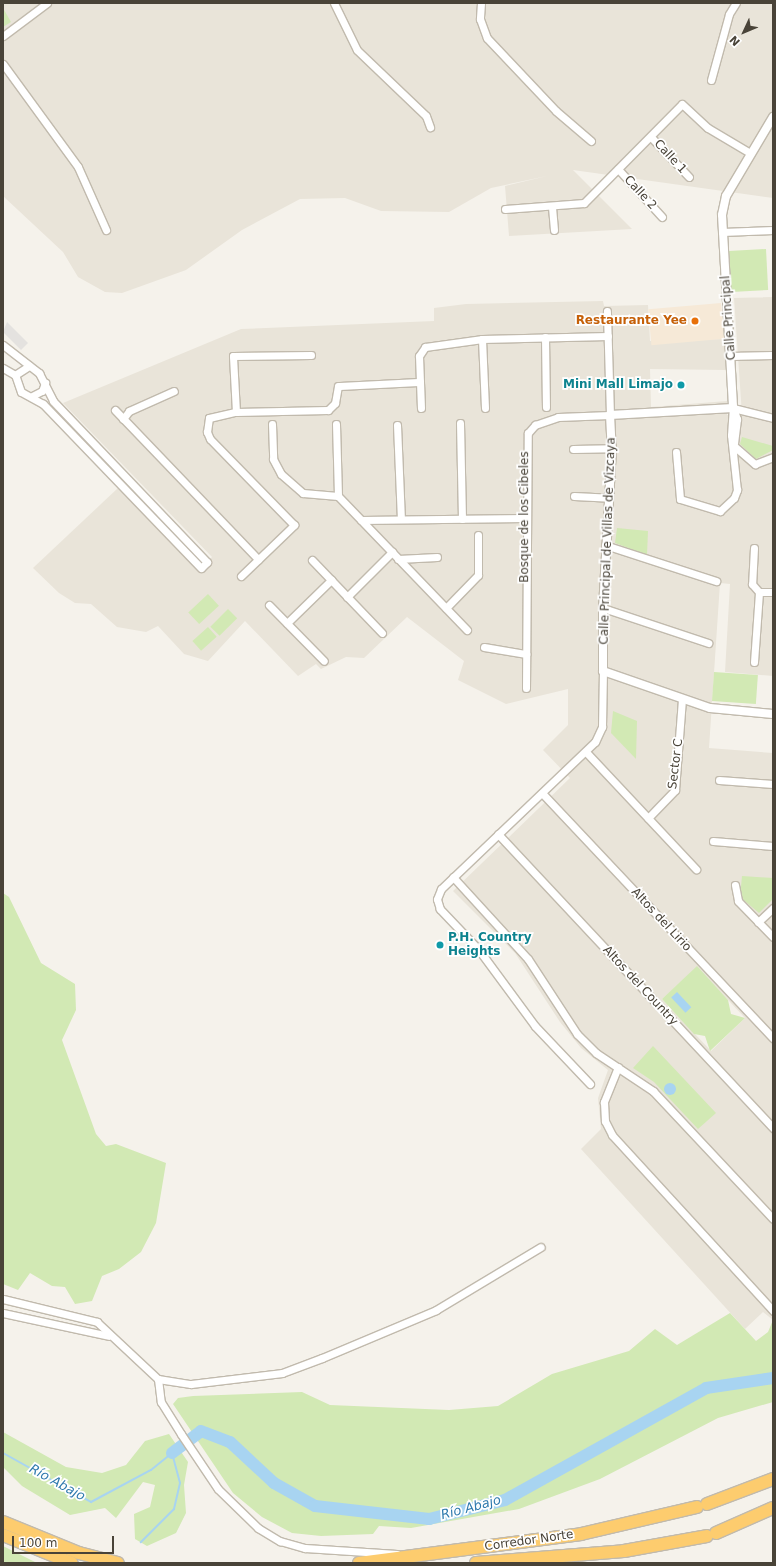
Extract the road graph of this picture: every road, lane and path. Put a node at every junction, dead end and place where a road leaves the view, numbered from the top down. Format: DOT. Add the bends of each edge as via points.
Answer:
graph roads {
  1 [pos="47,3"];
  2 [pos="334,3"];
  3 [pos="481,3"];
  4 [pos="736,3"];
  5 [pos="3,36"];
  6 [pos="3,64"];
  7 [pos="711,80"];
  8 [pos="773,117"];
  9 [pos="430,127"];
  10 [pos="651,137"];
  11 [pos="591,141"];
  12 [pos="750,153"];
  13 [pos="618,169"];
  14 [pos="689,178"];
  15 [pos="552,207"];
  16 [pos="505,209"];
  17 [pos="662,217"];
  18 [pos="106,230"];
  19 [pos="554,230"];
  20 [pos="773,230"];
  21 [pos="722,232"];
  22 [pos="607,311"];
  23 [pos="608,336"];
  24 [pos="545,337"];
  25 [pos="482,339"];
  26 [pos="3,345"];
  27 [pos="311,355"];
  28 [pos="773,355"];
  29 [pos="732,356"];
  30 [pos="29,366"];
  31 [pos="3,368"];
  32 [pos="15,375"];
  33 [pos="420,382"];
  34 [pos="45,383"];
  35 [pos="174,391"];
  36 [pos="32,396"];
  37 [pos="546,407"];
  38 [pos="421,408"];
  39 [pos="485,408"];
  40 [pos="733,408"];
  41 [pos="115,410"];
  42 [pos="236,412"];
  43 [pos="610,415"];
  44 [pos="122,418"];
  45 [pos="773,418"];
  46 [pos="460,423"];
  47 [pos="272,424"];
  48 [pos="336,424"];
  49 [pos="397,425"];
  50 [pos="87,434"];
  51 [pos="79,442"];
  52 [pos="734,446"];
  53 [pos="612,448"];
  54 [pos="573,449"];
  55 [pos="676,452"];
  56 [pos="773,457"];
  57 [pos="126,475"];
  58 [pos="119,482"];
  59 [pos="338,496"];
  60 [pos="574,496"];
  61 [pos="609,498"];
  62 [pos="165,516"];
  63 [pos="462,518"];
  64 [pos="525,518"];
  65 [pos="401,519"];
  66 [pos="361,520"];
  67 [pos="374,520"];
  68 [pos="159,523"];
  69 [pos="478,535"];
  70 [pos="377,536"];
  71 [pos="605,545"];
  72 [pos="754,548"];
  73 [pos="392,552"];
  74 [pos="437,557"];
  75 [pos="398,558"];
  76 [pos="258,559"];
  77 [pos="312,560"];
  78 [pos="241,576"];
  79 [pos="331,580"];
  80 [pos="716,581"];
  81 [pos="759,592"];
  82 [pos="773,592"];
  83 [pos="347,597"];
  84 [pos="269,605"];
  85 [pos="446,608"];
  86 [pos="603,608"];
  87 [pos="287,623"];
  88 [pos="467,630"];
  89 [pos="382,634"];
  90 [pos="708,643"];
  91 [pos="484,647"];
  92 [pos="526,654"];
  93 [pos="324,661"];
  94 [pos="754,662"];
  95 [pos="603,671"];
  96 [pos="526,688"];
  97 [pos="682,699"];
  98 [pos="772,715"];
  99 [pos="586,752"];
  100 [pos="719,780"];
  101 [pos="773,784"];
  102 [pos="542,793"];
  103 [pos="648,818"];
  104 [pos="498,834"];
  105 [pos="713,841"];
  106 [pos="773,846"];
  107 [pos="696,869"];
  108 [pos="453,877"];
  109 [pos="734,885"];
  110 [pos="773,908"];
  111 [pos="758,922"];
  112 [pos="773,937"];
  113 [pos="773,1038"];
  114 [pos="618,1067"];
  115 [pos="590,1084"];
  116 [pos="773,1128"];
  117 [pos="773,1219"];
  118 [pos="541,1247"];
  119 [pos="3,1299"];
  120 [pos="773,1310"];
  121 [pos="3,1313"];
  122 [pos="109,1336"];
  123 [pos="158,1379"];
  124 [pos="773,1479"];
  125 [pos="773,1508"];
  126 [pos="3,1522"];
  127 [pos="3,1535"];
  128 [pos="422,1555"];
  129 [pos="72,1563"];
  130 [pos="118,1563"];
  131 [pos="359,1563"];
  132 [pos="476,1563"];
  1 -- 5 [label="street"];
  2 -- 9 [label="street" via="357,50 426,116"];
  3 -- 11 [label="street" via="480,19 486,38 556,111"];
  4 -- 7 [label="street" via="729,14"];
  6 -- 18 [label="street" via="78,167"];
  8 -- 12 [label="street, Calle Principal"];
  10 -- 12 [label="street" via="657,126 682,104 708,128"];
  10 -- 13 [label="street"];
  10 -- 14 [label="street, Calle 1"];
  12 -- 21 [label="street, Calle Principal" via="726,196"];
  13 -- 15 [label="street" via="584,203"];
  13 -- 17 [label="street, Calle 2"];
  15 -- 16 [label="street"];
  15 -- 19 [label="street"];
  20 -- 21 [label="street"];
  21 -- 29 [label="street, Calle Principal"];
  22 -- 23 [label="street, Calle Principal de Villas de Vizcaya"];
  23 -- 24 [label="street"];
  23 -- 43 [label="street, Calle Principal de Villas de Vizcaya"];
  24 -- 25 [label="street"];
  24 -- 37 [label="street"];
  25 -- 33 [label="street" via="425,347 420,356"];
  25 -- 39 [label="street"];
  26 -- 30 [label="street"];
  27 -- 42 [label="street" via="233,356"];
  28 -- 29 [label="street"];
  29 -- 40 [label="street, Calle Principal"];
  30 -- 32 [label="street"];
  30 -- 34 [label="street" via="40,373"];
  31 -- 32 [label="street"];
  32 -- 36 [label="street" via="21,392"];
  33 -- 38 [label="street"];
  33 -- 42 [label="street" via="338,386 335,403 328,410"];
  34 -- 36 [label="street" via="42,391"];
  34 -- 50 [label="street" via="53,401"];
  35 -- 44 [label="street" via="129,411"];
  36 -- 51 [label="street"];
  40 -- 43 [label="street"];
  40 -- 45 [label="street"];
  40 -- 52 [label="street" via="737,419"];
  41 -- 44 [label="street"];
  42 -- 76 [label="street" via="209,418 207,432 210,439 294,525"];
  43 -- 53 [label="street, Calle Principal de Villas de Vizcaya"];
  43 -- 64 [label="street, Bosque de los Cibeles" via="558,417 534,425 528,433"];
  44 -- 76 [label="street"];
  46 -- 63 [label="street"];
  47 -- 59 [label="street" via="274,459 281,474 303,493"];
  48 -- 59 [label="street"];
  49 -- 65 [label="street"];
  50 -- 51 [label="street"];
  50 -- 57 [label="street"];
  51 -- 58 [label="street"];
  52 -- 55 [label="street" via="736,494 715,512 680,499"];
  52 -- 56 [label="street" via="755,464"];
  53 -- 54 [label="street"];
  53 -- 61 [label="street, Calle Principal de Villas de Vizcaya"];
  57 -- 58 [label="street"];
  57 -- 62 [label="street"];
  58 -- 68 [label="street"];
  59 -- 66 [label="street"];
  60 -- 61 [label="street"];
  61 -- 71 [label="street, Calle Principal de Villas de Vizcaya"];
  62 -- 68 [label="street"];
  62 -- 68 [label="street" via="207,562 201,568"];
  63 -- 64 [label="street"];
  63 -- 65 [label="street"];
  64 -- 92 [label="street, Bosque de los Cibeles"];
  65 -- 67 [label="street"];
  66 -- 67 [label="street"];
  66 -- 70 [label="street"];
  67 -- 70 [label="street"];
  69 -- 85 [label="street" via="478,575"];
  70 -- 73 [label="street"];
  71 -- 80 [label="street"];
  71 -- 86 [label="street, Calle Principal de Villas de Vizcaya"];
  72 -- 81 [label="street" via="752,584"];
  73 -- 75 [label="street"];
  73 -- 83 [label="street"];
  74 -- 75 [label="street"];
  75 -- 85 [label="street"];
  76 -- 78 [label="street"];
  77 -- 79 [label="street"];
  79 -- 83 [label="street"];
  79 -- 87 [label="street"];
  81 -- 82 [label="street"];
  81 -- 94 [label="street"];
  83 -- 89 [label="street"];
  84 -- 87 [label="street"];
  85 -- 88 [label="street"];
  86 -- 90 [label="street"];
  86 -- 95 [label="street, Calle Principal de Villas de Vizcaya"];
  87 -- 93 [label="street"];
  91 -- 92 [label="street"];
  92 -- 96 [label="street, Bosque de los Cibeles"];
  95 -- 97 [label="street"];
  95 -- 99 [label="street, Calle Principal de Villas de Vizcaya" via="602,728"];
  97 -- 98 [label="street" via="710,708"];
  97 -- 103 [label="street, Sector C" via="675,790"];
  99 -- 102 [label="street, Calle Principal de Villas de Vizcaya"];
  99 -- 103 [label="street"];
  100 -- 101 [label="street"];
  102 -- 104 [label="street, Calle Principal de Villas de Vizcaya"];
  102 -- 113 [label="street, Altos del Lirio"];
  103 -- 107 [label="street"];
  104 -- 108 [label="street, Calle Principal de Villas de Vizcaya"];
  104 -- 116 [label="street, Altos del Country"];
  105 -- 106 [label="street"];
  108 -- 114 [label="street" via="528,958 577,1034"];
  108 -- 115 [label="street, Calle Principal de Villas de Vizcaya" via="441,889 437,899 440,909 479,950 535,1026"];
  109 -- 111 [label="street" via="738,901"];
  110 -- 111 [label="street"];
  111 -- 112 [label="street"];
  114 -- 117 [label="street" via="653,1091"];
  114 -- 120 [label="street" via="604,1102 605,1121 612,1135"];
  118 -- 123 [label="street" via="436,1310 282,1373 192,1384"];
  119 -- 122 [label="street" via="76,1314 97,1322"];
  121 -- 122 [label="street"];
  122 -- 123 [label="street"];
  123 -- 128 [label="street" via="161,1402 193,1452 240,1513 280,1541 305,1548"];
  124 -- 128 [label="highway, Corredor Norte" via="702,1506 581,1534"];
  125 -- 132 [label="highway, Corredor Norte" via="712,1535 624,1551"];
  126 -- 130 [label="highway" via="79,1553"];
  127 -- 129 [label="highway"];
  128 -- 131 [label="highway, Corredor Norte"];
}
